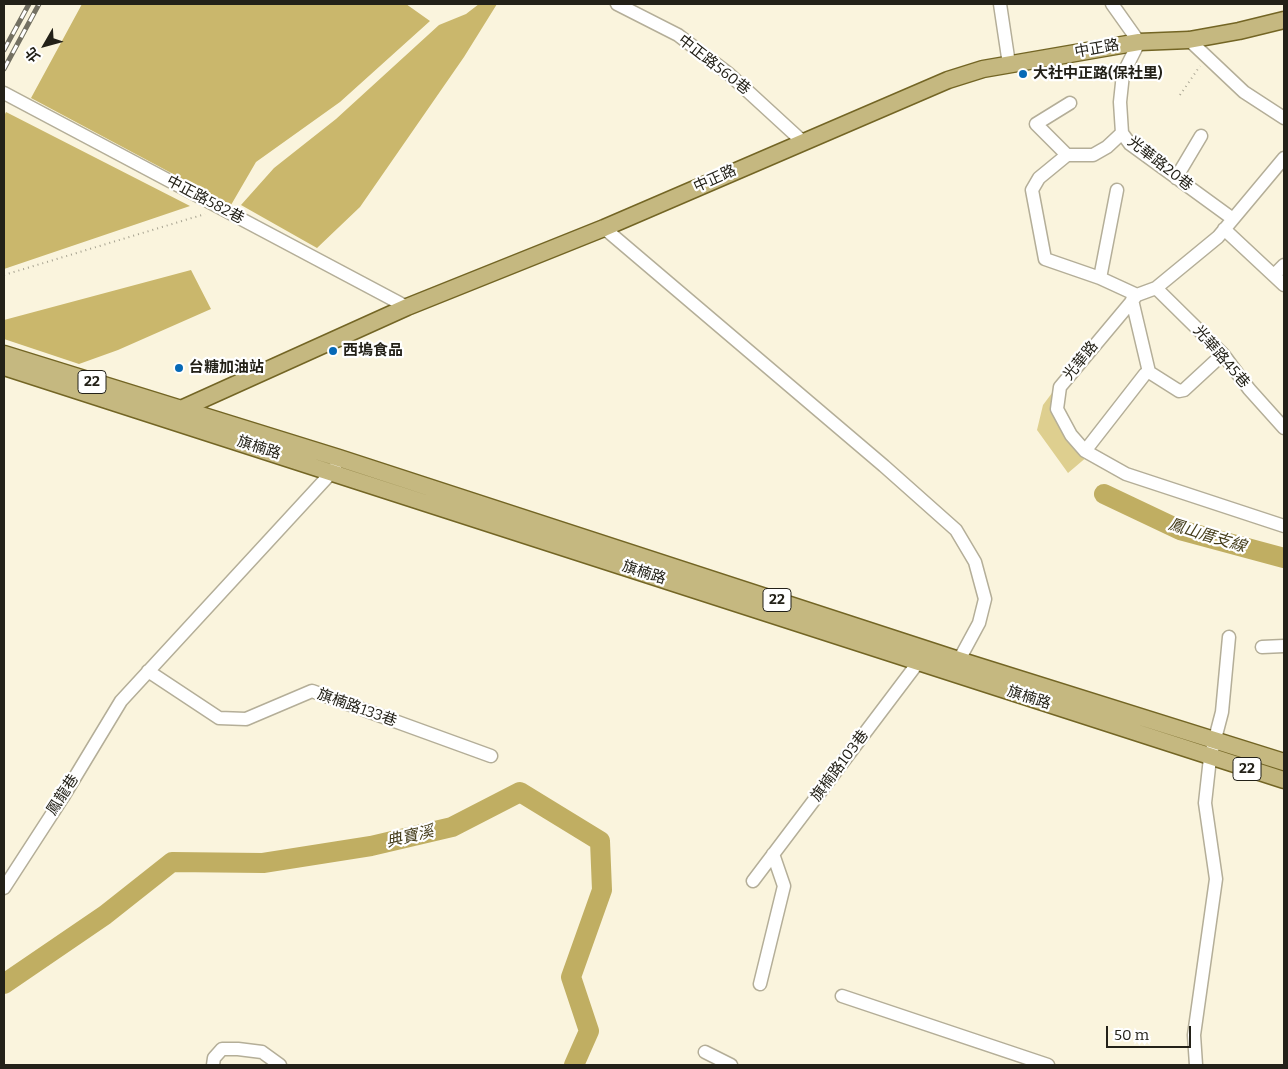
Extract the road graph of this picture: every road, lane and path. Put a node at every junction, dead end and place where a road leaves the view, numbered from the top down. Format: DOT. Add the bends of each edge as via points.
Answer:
graph roads {
  1 [pos="616,4"];
  2 [pos="1000,4"];
  3 [pos="1112,4"];
  4 [pos="1284,20"];
  5 [pos="1189,40"];
  6 [pos="1139,42"];
  7 [pos="1207,56"];
  8 [pos="1009,64"];
  9 [pos="4,93"];
  10 [pos="1180,95"];
  11 [pos="1070,103"];
  12 [pos="1284,118"];
  13 [pos="1122,132"];
  14 [pos="1201,136"];
  15 [pos="802,141"];
  16 [pos="1067,155"];
  17 [pos="1284,158"];
  18 [pos="1176,178"];
  19 [pos="1117,190"];
  20 [pos="222,209"];
  21 [pos="1233,220"];
  22 [pos="604,228"];
  23 [pos="1224,229"];
  24 [pos="1284,265"];
  25 [pos="4,275"];
  26 [pos="1274,275"];
  27 [pos="1100,278"];
  28 [pos="1284,286"];
  29 [pos="1156,288"];
  30 [pos="1135,298"];
  31 [pos="407,307"];
  32 [pos="4,354"];
  33 [pos="1223,354"];
  34 [pos="4,367"];
  35 [pos="1149,372"];
  36 [pos="179,416"];
  37 [pos="1284,428"];
  38 [pos="1085,451"];
  39 [pos="339,458"];
  40 [pos="332,472"];
  41 [pos="1284,526"];
  42 [pos="1229,637"];
  43 [pos="1284,646"];
  44 [pos="1262,647"];
  45 [pos="923,656"];
  46 [pos="959,660"];
  47 [pos="148,671"];
  48 [pos="1216,740"];
  49 [pos="491,756"];
  50 [pos="1210,758"];
  51 [pos="1284,762"];
  52 [pos="1284,780"];
  53 [pos="773,854"];
  54 [pos="753,881"];
  55 [pos="4,888"];
  56 [pos="760,984"];
  57 [pos="842,996"];
  58 [pos="705,1052"];
  59 [pos="213,1065"];
  60 [pos="280,1065"];
  61 [pos="730,1065"];
  62 [pos="1048,1065"];
  63 [pos="1196,1065"];
  1 -- 15 [label="street, 中正路560巷" via="678,35 730,74"];
  2 -- 8 [label="street"];
  3 -- 6 [label="street"];
  4 -- 5 [label="main road, 中正路"];
  5 -- 6 [label="main road, 中正路"];
  5 -- 7 [label="street"];
  6 -- 8 [label="main road, 中正路"];
  6 -- 13 [label="street" via="1123,74 1120,102"];
  7 -- 10 [label="path"];
  7 -- 12 [label="street" via="1244,92"];
  8 -- 15 [label="main road, 中正路" via="948,80"];
  9 -- 20 [label="street, 中正路582巷"];
  11 -- 16 [label="street" via="1036,124"];
  13 -- 16 [label="street, 光華路20巷" via="1094,155"];
  13 -- 18 [label="street, 光華路20巷" via="1130,144"];
  14 -- 18 [label="street"];
  15 -- 22 [label="main road, 中正路"];
  16 -- 27 [label="street" via="1039,178 1032,190 1043,254 1048,261"];
  17 -- 21 [label="street"];
  18 -- 21 [label="street, 光華路20巷"];
  19 -- 27 [label="street"];
  20 -- 25 [label="path"];
  20 -- 31 [label="street, 中正路582巷"];
  21 -- 23 [label="street"];
  22 -- 31 [label="main road, 中正路"];
  22 -- 46 [label="street" via="956,530 975,562 985,599 980,623"];
  23 -- 26 [label="street"];
  23 -- 29 [label="street"];
  24 -- 26 [label="street"];
  26 -- 28 [label="street"];
  27 -- 30 [label="street"];
  29 -- 30 [label="street"];
  29 -- 33 [label="street, 光華路45巷"];
  30 -- 35 [label="street"];
  30 -- 38 [label="street, 光華路" via="1060,387 1057,409 1071,435"];
  31 -- 36 [label="main road, 中正路"];
  32 -- 36 [label="main road, 旗楠路 / 22"];
  33 -- 35 [label="street" via="1184,390 1179,391"];
  33 -- 37 [label="street, 光華路45巷"];
  34 -- 36 [label="main road, 旗楠路 / 22"];
  35 -- 38 [label="street"];
  36 -- 39 [label="main road, 旗楠路 / 22"];
  36 -- 40 [label="main road, 旗楠路 / 22"];
  38 -- 41 [label="street, 光華路" via="1126,474"];
  39 -- 40 [label="street"];
  39 -- 45 [label="main road, 旗楠路 / 22"];
  40 -- 45 [label="main road, 旗楠路 / 22"];
  40 -- 47 [label="street"];
  42 -- 48 [label="street"];
  43 -- 44 [label="street"];
  45 -- 46 [label="main road, 旗楠路 / 22"];
  45 -- 50 [label="main road, 旗楠路 / 22"];
  45 -- 53 [label="street, 旗楠路103巷"];
  46 -- 48 [label="main road, 旗楠路 / 22"];
  47 -- 49 [label="street, 旗楠路133巷" via="219,718 246,719 312,691"];
  47 -- 55 [label="street, 鳳龍巷" via="121,701"];
  48 -- 50 [label="street"];
  48 -- 51 [label="main road, 旗楠路 / 22"];
  50 -- 52 [label="main road, 旗楠路 / 22"];
  50 -- 63 [label="street" via="1206,803 1216,879 1195,1026"];
  53 -- 54 [label="street, 旗楠路103巷"];
  53 -- 56 [label="street" via="784,886"];
  57 -- 62 [label="street"];
  58 -- 61 [label="street"];
  59 -- 60 [label="street" via="214,1058 222,1049 262,1052"];
}
